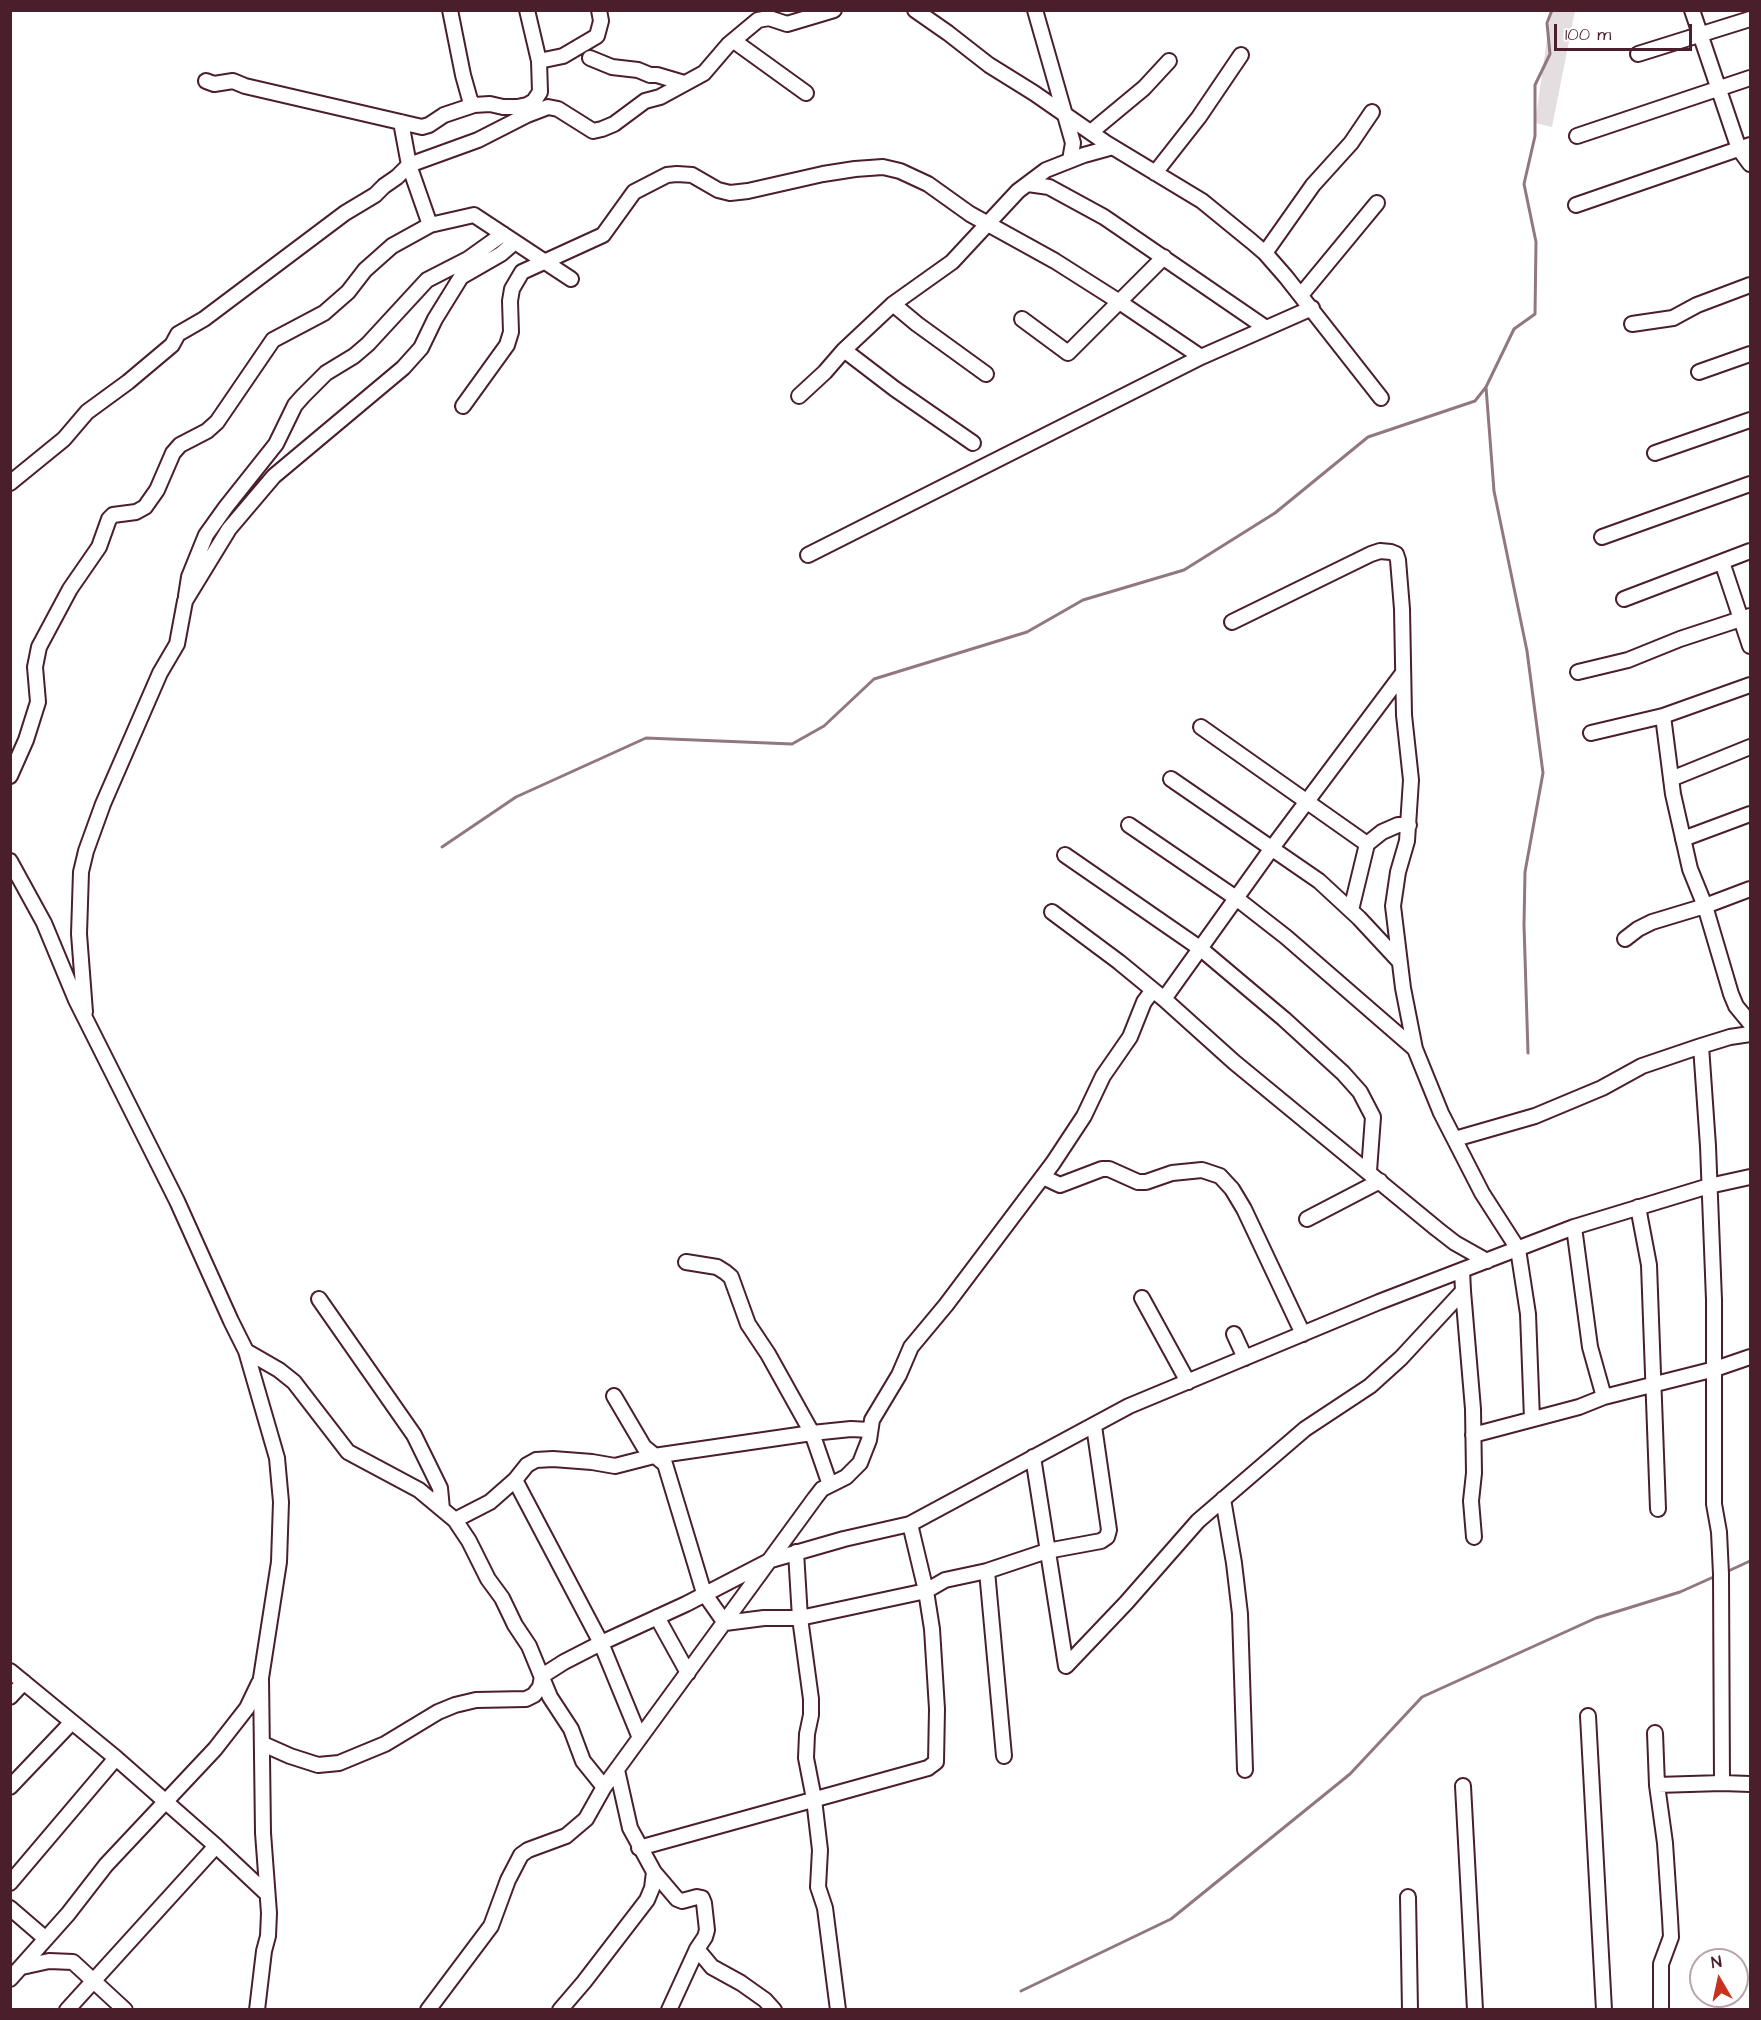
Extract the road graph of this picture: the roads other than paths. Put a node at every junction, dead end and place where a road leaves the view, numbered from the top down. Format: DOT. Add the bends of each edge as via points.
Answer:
graph roads {
  1 [pos="450,10"];
  2 [pos="527,10"];
  3 [pos="599,10"];
  4 [pos="834,10"];
  5 [pos="915,10"];
  6 [pos="1035,10"];
  7 [pos="1692,10"];
  8 [pos="766,14"];
  9 [pos="1750,19"];
  10 [pos="1701,34"];
  11 [pos="734,41"];
  12 [pos="1638,54"];
  13 [pos="1241,55"];
  14 [pos="590,58"];
  15 [pos="539,61"];
  16 [pos="1169,61"];
  17 [pos="1750,78"];
  18 [pos="206,81"];
  19 [pos="684,83"];
  20 [pos="1720,89"];
  21 [pos="806,93"];
  22 [pos="474,105"];
  23 [pos="1063,112"];
  24 [pos="1372,112"];
  25 [pos="401,122"];
  26 [pos="1091,132"];
  27 [pos="1577,136"];
  28 [pos="1113,147"];
  29 [pos="1745,147"];
  30 [pos="1070,160"];
  31 [pos="1750,164"];
  32 [pos="409,165"];
  33 [pos="1155,173"];
  34 [pos="1028,184"];
  35 [pos="1377,203"];
  36 [pos="1576,205"];
  37 [pos="988,223"];
  38 [pos="430,225"];
  39 [pos="503,234"];
  40 [pos="515,242"];
  41 [pos="1265,253"];
  42 [pos="1164,257"];
  43 [pos="545,263"];
  44 [pos="571,279"];
  45 [pos="1750,285"];
  46 [pos="1301,295"];
  47 [pos="1118,301"];
  48 [pos="893,304"];
  49 [pos="1312,308"];
  50 [pos="1022,319"];
  51 [pos="1632,324"];
  52 [pos="1266,328"];
  53 [pos="844,350"];
  54 [pos="1750,354"];
  55 [pos="1201,357"];
  56 [pos="1699,372"];
  57 [pos="986,374"];
  58 [pos="799,396"];
  59 [pos="1381,398"];
  60 [pos="463,406"];
  61 [pos="1750,420"];
  62 [pos="973,442"];
  63 [pos="1655,453"];
  64 [pos="10,483"];
  65 [pos="1750,484"];
  66 [pos="1602,537"];
  67 [pos="1750,551"];
  68 [pos="808,555"];
  69 [pos="1722,562"];
  70 [pos="1624,599"];
  71 [pos="185,601"];
  72 [pos="1745,617"];
  73 [pos="1232,622"];
  74 [pos="1750,646"];
  75 [pos="1578,672"];
  76 [pos="1403,673"];
  77 [pos="1750,685"];
  78 [pos="1663,716"];
  79 [pos="1201,727"];
  80 [pos="1591,733"];
  81 [pos="1750,747"];
  82 [pos="10,776"];
  83 [pos="1171,779"];
  84 [pos="1671,779"];
  85 [pos="1306,802"];
  86 [pos="1750,814"];
  87 [pos="1129,825"];
  88 [pos="1409,825"];
  89 [pos="1683,839"];
  90 [pos="1367,844"];
  91 [pos="1272,848"];
  92 [pos="1065,855"];
  93 [pos="10,861"];
  94 [pos="1750,889"];
  95 [pos="1236,898"];
  96 [pos="1705,906"];
  97 [pos="1351,910"];
  98 [pos="1052,912"];
  99 [pos="1625,939"];
  100 [pos="1201,949"];
  101 [pos="1399,961"];
  102 [pos="1159,995"];
  103 [pos="86,1020"];
  104 [pos="1750,1023"];
  105 [pos="1750,1034"];
  106 [pos="1701,1046"];
  107 [pos="1415,1049"];
  108 [pos="1455,1139"];
  109 [pos="1374,1176"];
  110 [pos="1043,1177"];
  111 [pos="1750,1177"];
  112 [pos="1709,1186"];
  113 [pos="1638,1207"];
  114 [pos="1307,1219"];
  115 [pos="1574,1227"];
  116 [pos="1518,1249"];
  117 [pos="1487,1261"];
  118 [pos="686,1262"];
  119 [pos="1462,1270"];
  120 [pos="1463,1291"];
  121 [pos="1142,1298"];
  122 [pos="319,1299"];
  123 [pos="1234,1334"];
  124 [pos="1304,1334"];
  125 [pos="246,1351"];
  126 [pos="1750,1357"];
  127 [pos="1245,1358"];
  128 [pos="1715,1369"];
  129 [pos="1188,1382"];
  130 [pos="1654,1384"];
  131 [pos="614,1396"];
  132 [pos="1604,1397"];
  133 [pos="1532,1419"];
  134 [pos="1094,1426"];
  135 [pos="870,1430"];
  136 [pos="812,1433"];
  137 [pos="1473,1435"];
  138 [pos="654,1456"];
  139 [pos="1033,1457"];
  140 [pos="515,1480"];
  141 [pos="830,1485"];
  142 [pos="1223,1499"];
  143 [pos="442,1509"];
  144 [pos="1658,1509"];
  145 [pos="455,1520"];
  146 [pos="910,1524"];
  147 [pos="1474,1537"];
  148 [pos="1047,1551"];
  149 [pos="796,1552"];
  150 [pos="771,1560"];
  151 [pos="987,1571"];
  152 [pos="926,1591"];
  153 [pos="704,1593"];
  154 [pos="657,1617"];
  155 [pos="800,1618"];
  156 [pos="725,1623"];
  157 [pos="600,1642"];
  158 [pos="10,1671"];
  159 [pos="688,1673"];
  160 [pos="542,1676"];
  161 [pos="261,1678"];
  162 [pos="24,1682"];
  163 [pos="10,1697"];
  164 [pos="1588,1716"];
  165 [pos="72,1722"];
  166 [pos="1655,1733"];
  167 [pos="640,1738"];
  168 [pos="263,1744"];
  169 [pos="1004,1756"];
  170 [pos="116,1758"];
  171 [pos="617,1770"];
  172 [pos="1245,1770"];
  173 [pos="1722,1783"];
  174 [pos="1750,1784"];
  175 [pos="1657,1785"];
  176 [pos="1463,1786"];
  177 [pos="10,1787"];
  178 [pos="604,1787"];
  179 [pos="814,1799"];
  180 [pos="166,1802"];
  181 [pos="216,1846"];
  182 [pos="639,1848"];
  183 [pos="654,1872"];
  184 [pos="10,1883"];
  185 [pos="266,1893"];
  186 [pos="1408,1898"];
  187 [pos="10,1908"];
  188 [pos="46,1939"];
  189 [pos="697,1949"];
  190 [pos="22,1967"];
  191 [pos="712,1967"];
  192 [pos="687,1972"];
  193 [pos="10,1979"];
  194 [pos="94,1980"];
  195 [pos="67,2010"];
  196 [pos="125,2010"];
  197 [pos="257,2010"];
  198 [pos="428,2010"];
  199 [pos="560,2010"];
  200 [pos="669,2010"];
  201 [pos="774,2010"];
  202 [pos="838,2010"];
  203 [pos="1410,2010"];
  204 [pos="1475,2010"];
  205 [pos="1604,2010"];
  206 [pos="1661,2010"];
  1 -- 22 [label="street" via="463,75"];
  2 -- 15 [label="street"];
  3 -- 15 [label="street" via="597,36 563,56"];
  4 -- 8 [label="street" via="788,24"];
  5 -- 23 [label="street" via="989,65"];
  6 -- 23 [label="street"];
  7 -- 10 [label="street"];
  8 -- 11 [label="street"];
  9 -- 10 [label="street"];
  10 -- 12 [label="street"];
  10 -- 20 [label="street"];
  11 -- 19 [label="street" via="704,73"];
  11 -- 21 [label="street"];
  13 -- 33 [label="street" via="1200,117"];
  14 -- 19 [label="street" via="612,67"];
  15 -- 22 [label="street" via="540,92 534,101 517,107"];
  16 -- 26 [label="street" via="1144,88"];
  17 -- 20 [label="street"];
  18 -- 25 [label="street" via="233,81"];
  19 -- 32 [label="street" via="645,101 602,129 593,131 548,107 478,140"];
  20 -- 27 [label="street"];
  20 -- 29 [label="street"];
  22 -- 25 [label="street" via="422,127"];
  23 -- 26 [label="street"];
  23 -- 30 [label="street" via="1073,142"];
  24 -- 41 [label="street"];
  25 -- 32 [label="street"];
  26 -- 28 [label="street"];
  28 -- 30 [label="street"];
  28 -- 33 [label="street"];
  29 -- 31 [label="street"];
  29 -- 36 [label="street"];
  30 -- 34 [label="street" via="1046,170"];
  32 -- 38 [label="street"];
  32 -- 64 [label="street" via="375,195 178,334 174,343 87,412 64,439"];
  33 -- 41 [label="street" via="1202,201"];
  34 -- 37 [label="street"];
  34 -- 42 [label="street" via="1050,187"];
  35 -- 46 [label="street"];
  37 -- 43 [label="street" via="928,184 883,167 823,174 730,193 692,176 676,174 634,192 603,235"];
  37 -- 47 [label="street"];
  37 -- 48 [label="street" via="952,262"];
  38 -- 39 [label="street" via="474,215"];
  38 -- 82 [label="street" via="392,246 324,313 273,340 217,422 173,453 145,507 111,517 99,547 39,647 35,667 38,702"];
  39 -- 40 [label="street"];
  39 -- 71 [label="street" via="468,260 427,280 368,344 326,374 295,405 276,444 207,535 189,577"];
  40 -- 43 [label="street"];
  40 -- 71 [label="street" via="461,278 421,348 397,374 274,476 229,529"];
  41 -- 46 [label="street"];
  42 -- 47 [label="street"];
  42 -- 52 [label="street"];
  43 -- 44 [label="street"];
  43 -- 60 [label="street" via="522,272 514,282 507,345"];
  45 -- 51 [label="street" via="1673,318"];
  46 -- 49 [label="street"];
  47 -- 50 [label="street" via="1068,353"];
  47 -- 55 [label="street"];
  48 -- 53 [label="street"];
  48 -- 57 [label="street"];
  49 -- 52 [label="street"];
  49 -- 59 [label="street"];
  52 -- 55 [label="street"];
  53 -- 58 [label="street"];
  53 -- 62 [label="street"];
  54 -- 56 [label="street"];
  55 -- 68 [label="street"];
  61 -- 63 [label="street"];
  65 -- 66 [label="street"];
  67 -- 69 [label="street"];
  69 -- 70 [label="street"];
  69 -- 72 [label="street"];
  71 -- 103 [label="street" via="177,644 160,673 86,850 81,872 79,934"];
  72 -- 74 [label="street"];
  72 -- 75 [label="street" via="1628,660"];
  73 -- 76 [label="street" via="1371,554 1391,552 1396,554 1401,579"];
  76 -- 85 [label="street"];
  76 -- 88 [label="street" via="1411,780"];
  77 -- 78 [label="street"];
  78 -- 80 [label="street"];
  78 -- 84 [label="street"];
  79 -- 85 [label="street"];
  81 -- 84 [label="street"];
  83 -- 91 [label="street"];
  84 -- 89 [label="street"];
  85 -- 90 [label="street"];
  85 -- 91 [label="street"];
  86 -- 89 [label="street"];
  87 -- 95 [label="street"];
  88 -- 90 [label="street" via="1382,832"];
  88 -- 101 [label="street" via="1394,897"];
  89 -- 96 [label="street"];
  90 -- 97 [label="street"];
  91 -- 95 [label="street"];
  91 -- 97 [label="street" via="1319,881"];
  92 -- 100 [label="street"];
  93 -- 103 [label="street" via="50,936"];
  94 -- 96 [label="street"];
  95 -- 100 [label="street"];
  95 -- 107 [label="street"];
  96 -- 99 [label="street" via="1652,922"];
  96 -- 104 [label="street" via="1731,994"];
  97 -- 101 [label="street"];
  98 -- 102 [label="street"];
  100 -- 102 [label="street"];
  100 -- 109 [label="street" via="1284,1019 1360,1092 1373,1117"];
  101 -- 107 [label="street"];
  102 -- 109 [label="street"];
  102 -- 110 [label="street" via="1144,1002 1130,1037"];
  103 -- 125 [label="street" via="177,1201"];
  105 -- 106 [label="street"];
  106 -- 108 [label="street" via="1642,1066 1535,1116"];
  106 -- 112 [label="street"];
  107 -- 108 [label="street"];
  108 -- 116 [label="street" via="1482,1193"];
  109 -- 114 [label="street"];
  109 -- 117 [label="street" via="1455,1242"];
  110 -- 124 [label="street" via="1060,1185 1109,1168 1138,1182 1202,1170 1220,1176 1244,1209"];
  110 -- 135 [label="street" via="915,1341"];
  111 -- 112 [label="street"];
  112 -- 113 [label="street"];
  112 -- 128 [label="street"];
  113 -- 115 [label="street"];
  113 -- 130 [label="street" via="1649,1265"];
  115 -- 116 [label="street"];
  115 -- 132 [label="street" via="1590,1347"];
  116 -- 117 [label="street"];
  116 -- 133 [label="street" via="1528,1314"];
  117 -- 119 [label="street"];
  118 -- 136 [label="street" via="717,1268 731,1277 748,1324"];
  119 -- 120 [label="street"];
  119 -- 124 [label="street"];
  120 -- 137 [label="street"];
  120 -- 142 [label="street" via="1370,1386 1305,1429"];
  121 -- 129 [label="street"];
  122 -- 143 [label="street" via="414,1435 440,1488"];
  123 -- 127 [label="street"];
  124 -- 127 [label="street"];
  125 -- 143 [label="street" via="294,1382 348,1452 419,1490"];
  125 -- 161 [label="street" via="274,1444 281,1485 279,1562"];
  126 -- 128 [label="street"];
  127 -- 129 [label="street"];
  128 -- 130 [label="street"];
  128 -- 173 [label="street" via="1714,1504 1721,1574"];
  129 -- 134 [label="street"];
  130 -- 132 [label="street"];
  130 -- 144 [label="street"];
  131 -- 138 [label="street" via="644,1447"];
  132 -- 133 [label="street"];
  133 -- 137 [label="street"];
  134 -- 139 [label="street"];
  134 -- 148 [label="street" via="1107,1510 1107,1537"];
  135 -- 136 [label="street"];
  135 -- 141 [label="street" via="860,1463 846,1477"];
  136 -- 138 [label="street"];
  136 -- 141 [label="street"];
  137 -- 147 [label="street"];
  138 -- 140 [label="street" via="615,1466 592,1461 536,1460"];
  138 -- 153 [label="street" via="668,1470"];
  139 -- 146 [label="street"];
  139 -- 148 [label="street"];
  140 -- 145 [label="street" via="490,1502"];
  140 -- 157 [label="street"];
  141 -- 150 [label="street" via="814,1498"];
  142 -- 148 [label="street" via="1198,1521 1066,1666"];
  142 -- 172 [label="street" via="1240,1614"];
  143 -- 145 [label="street"];
  145 -- 160 [label="street" via="502,1598"];
  146 -- 149 [label="street"];
  146 -- 152 [label="street"];
  148 -- 151 [label="street"];
  149 -- 150 [label="street"];
  149 -- 155 [label="street"];
  150 -- 153 [label="street"];
  150 -- 156 [label="street"];
  151 -- 152 [label="street" via="945,1580"];
  151 -- 169 [label="street"];
  152 -- 155 [label="street"];
  152 -- 179 [label="street" via="935,1678 936,1762 928,1768"];
  153 -- 154 [label="street"];
  153 -- 156 [label="street"];
  154 -- 157 [label="street"];
  154 -- 159 [label="street"];
  155 -- 156 [label="street"];
  155 -- 179 [label="street" via="812,1715 806,1758"];
  156 -- 159 [label="street"];
  157 -- 160 [label="street"];
  157 -- 167 [label="street"];
  158 -- 162 [label="street"];
  159 -- 167 [label="street"];
  160 -- 168 [label="street" via="540,1687 526,1699 476,1700 455,1705 385,1744 339,1762 318,1765"];
  160 -- 178 [label="street" via="550,1697 571,1729 583,1761"];
  161 -- 168 [label="street"];
  161 -- 180 [label="street" via="241,1716"];
  162 -- 163 [label="street"];
  162 -- 165 [label="street"];
  164 -- 205 [label="street"];
  165 -- 170 [label="street"];
  165 -- 177 [label="street"];
  166 -- 175 [label="street"];
  167 -- 171 [label="street"];
  168 -- 185 [label="street"];
  170 -- 180 [label="street"];
  170 -- 184 [label="street"];
  171 -- 178 [label="street"];
  171 -- 182 [label="street" via="630,1828"];
  173 -- 174 [label="street"];
  173 -- 175 [label="street"];
  175 -- 206 [label="street" via="1671,1937 1661,1964"];
  176 -- 204 [label="street"];
  178 -- 198 [label="street" via="576,1829 521,1856 491,1926"];
  179 -- 182 [label="street"];
  179 -- 202 [label="street" via="820,1850 818,1887 825,1908"];
  180 -- 181 [label="street"];
  180 -- 188 [label="street" via="106,1865"];
  181 -- 185 [label="street"];
  181 -- 194 [label="street"];
  182 -- 183 [label="street"];
  183 -- 189 [label="street" via="676,1899 702,1898 706,1930"];
  183 -- 199 [label="street" via="652,1888 639,1911"];
  185 -- 197 [label="street" via="268,1936"];
  186 -- 203 [label="street"];
  187 -- 188 [label="street"];
  188 -- 190 [label="street"];
  189 -- 191 [label="street"];
  189 -- 192 [label="street"];
  190 -- 193 [label="street"];
  190 -- 194 [label="street" via="63,1960 73,1962"];
  191 -- 192 [label="street"];
  191 -- 201 [label="street" via="765,2000"];
  192 -- 200 [label="street"];
  194 -- 195 [label="street"];
  194 -- 196 [label="street"];
}
